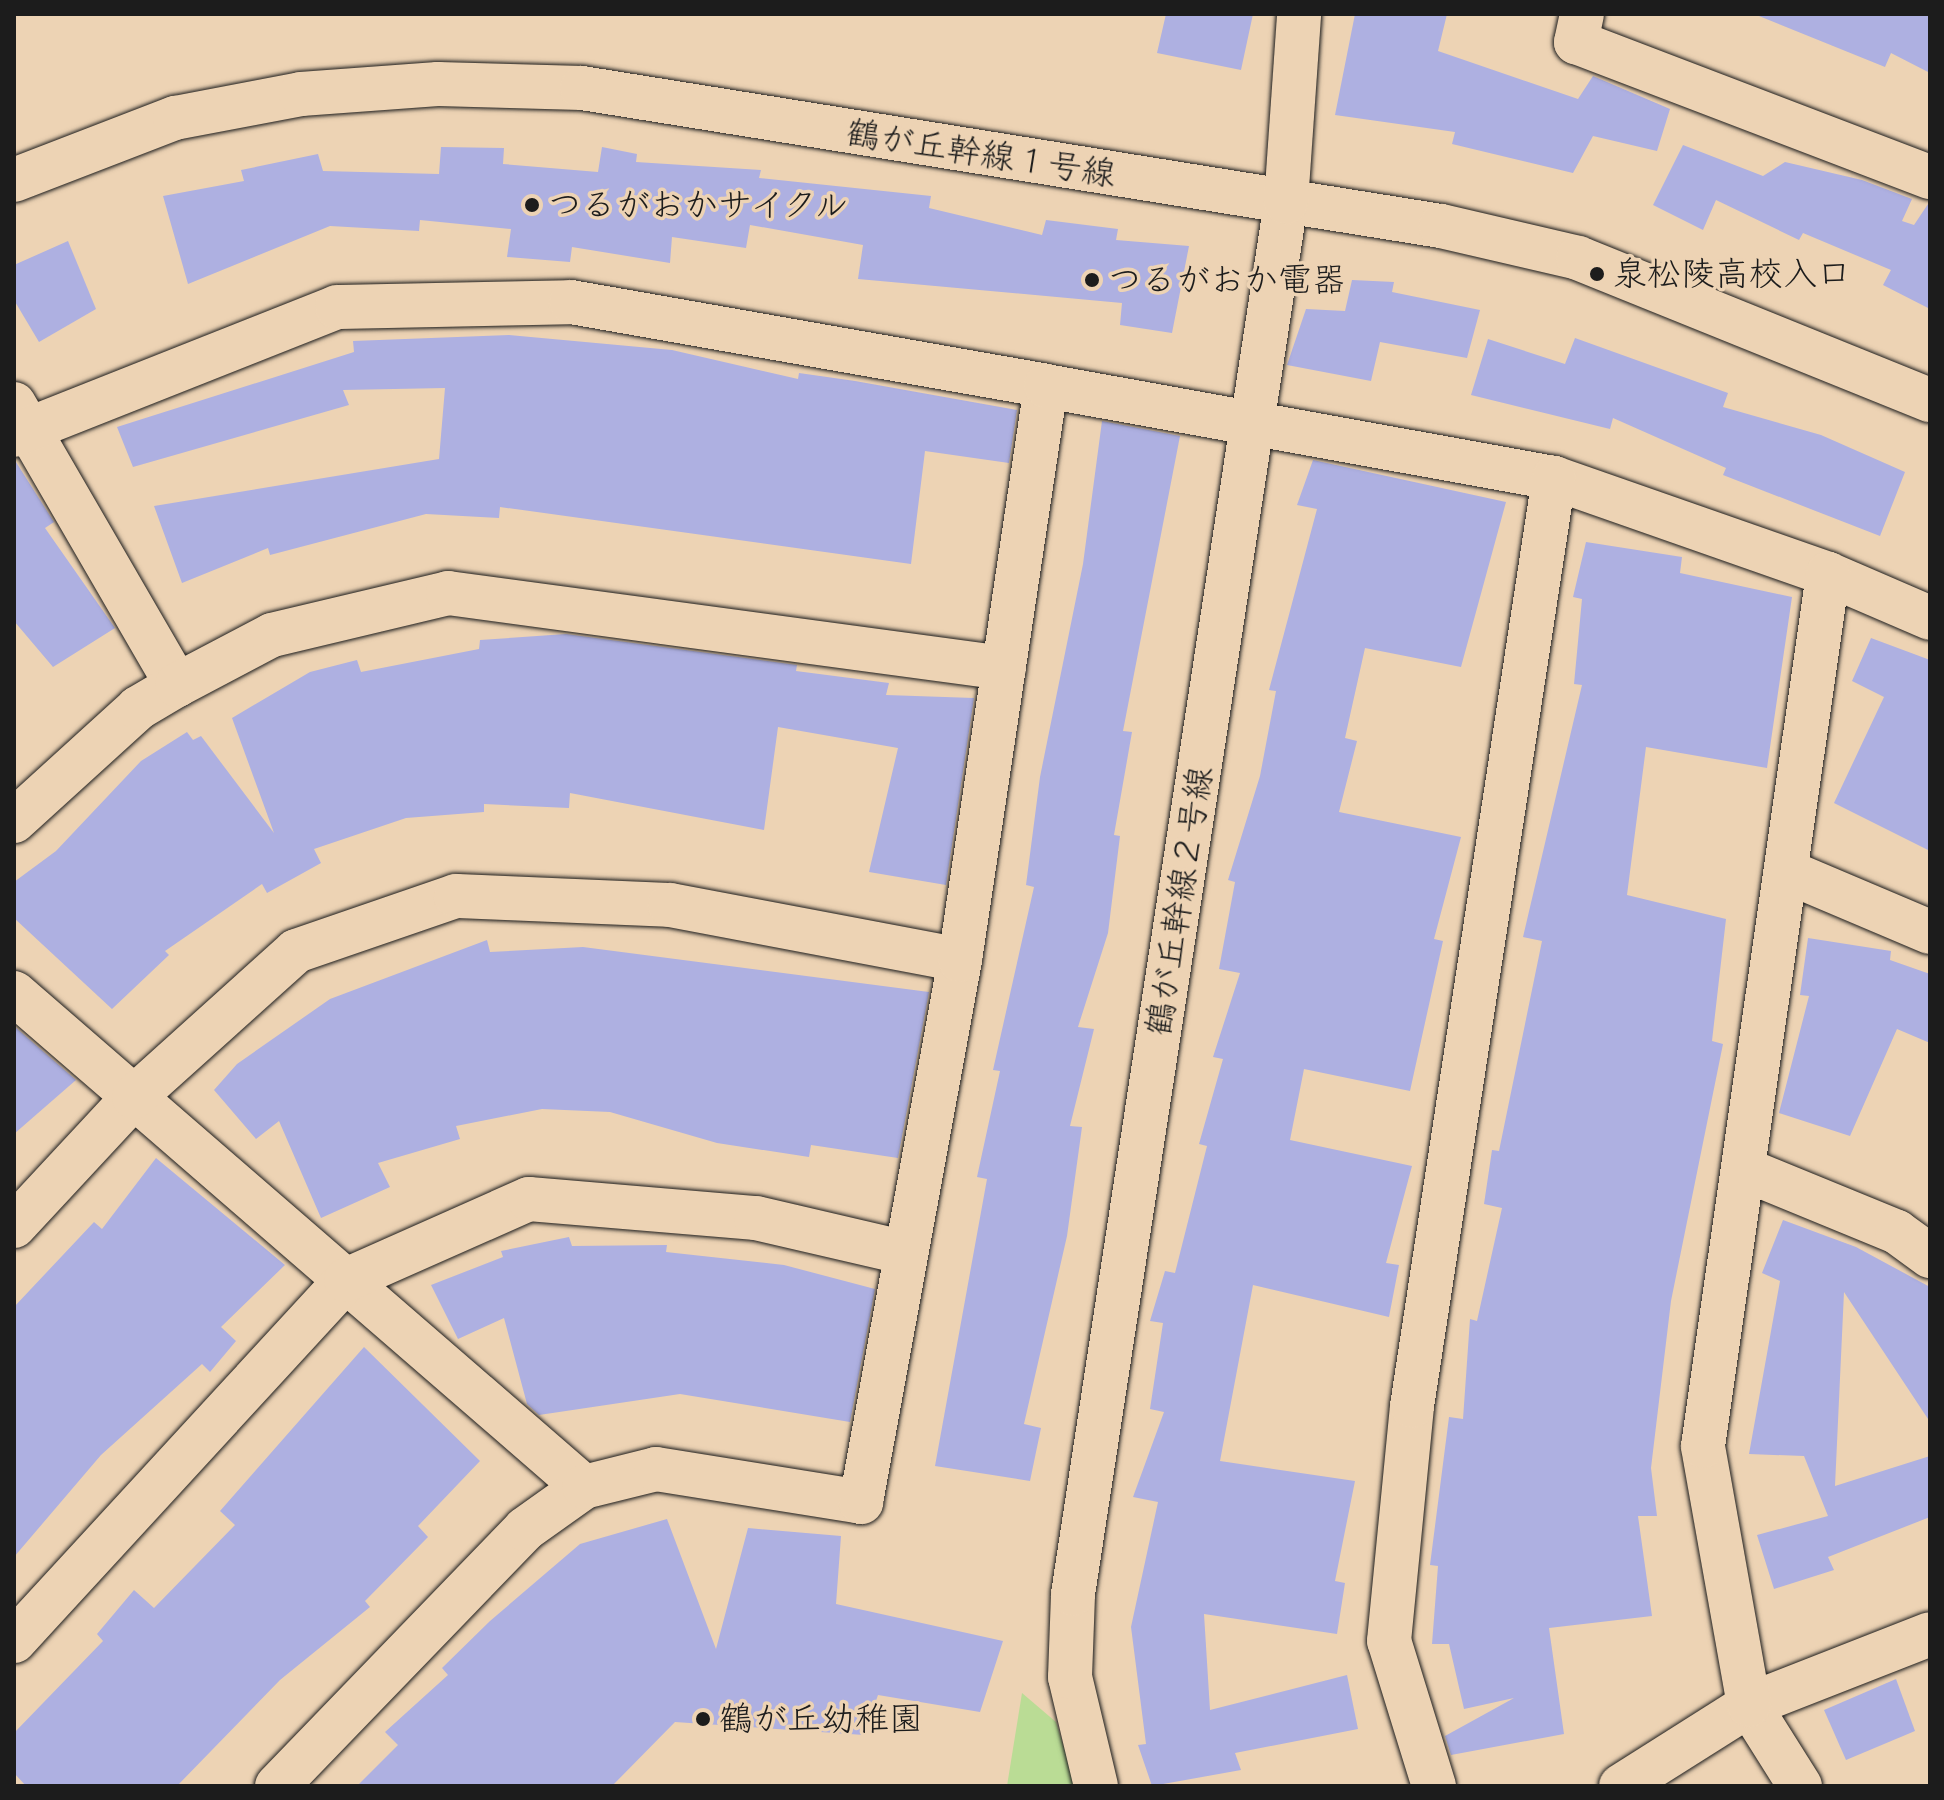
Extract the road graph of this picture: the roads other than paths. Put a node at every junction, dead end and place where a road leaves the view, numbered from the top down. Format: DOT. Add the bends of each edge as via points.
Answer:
graph roads {
  1 [pos="1299,14"];
  2 [pos="1582,14"];
  3 [pos="1930,177"];
  4 [pos="14,180"];
  5 [pos="1286,202"];
  6 [pos="1046,386"];
  7 [pos="1930,400"];
  8 [pos="1252,418"];
  9 [pos="18,421"];
  10 [pos="1554,478"];
  11 [pos="1828,574"];
  12 [pos="1930,618"];
  13 [pos="1004,668"];
  14 [pos="177,685"];
  15 [pos="14,821"];
  16 [pos="1786,871"];
  17 [pos="1930,932"];
  18 [pos="960,960"];
  19 [pos="14,993"];
  20 [pos="134,1097"];
  21 [pos="1746,1170"];
  22 [pos="14,1226"];
  23 [pos="906,1253"];
  24 [pos="1930,1256"];
  25 [pos="346,1280"];
  26 [pos="584,1487"];
  27 [pos="1930,1634"];
  28 [pos="14,1641"];
  29 [pos="1749,1705"];
  30 [pos="277,1786"];
  31 [pos="1096,1786"];
  32 [pos="1434,1786"];
  33 [pos="1621,1786"];
  34 [pos="1800,1786"];
  1 -- 5 [label="street, 鶴が丘幹線２号線"];
  2 -- 3 [label="street" via="1576,42"];
  4 -- 5 [label="street, 鶴が丘幹線１号線" via="175,118 301,94 438,84 582,88"];
  5 -- 7 [label="street, 鶴が丘幹線１号線" via="1441,226 1578,258"];
  5 -- 8 [label="street, 鶴が丘幹線２号線"];
  6 -- 8 [label="street"];
  6 -- 9 [label="street" via="571,302 337,307"];
  6 -- 13 [label="street"];
  8 -- 10 [label="street"];
  8 -- 31 [label="street, 鶴が丘幹線２号線" via="1073,1594 1070,1677"];
  9 -- 14 [label="street"];
  10 -- 11 [label="street"];
  10 -- 32 [label="street" via="1412,1406 1391,1625"];
  11 -- 12 [label="street"];
  11 -- 16 [label="street"];
  13 -- 14 [label="street" via="448,593 272,635"];
  13 -- 18 [label="street"];
  14 -- 15 [label="street" via="138,708"];
  16 -- 17 [label="street"];
  16 -- 21 [label="street"];
  18 -- 20 [label="street" via="670,905 456,896 296,951"];
  18 -- 23 [label="street"];
  19 -- 20 [label="street"];
  20 -- 22 [label="street"];
  20 -- 25 [label="street"];
  21 -- 24 [label="street" via="1897,1232"];
  21 -- 29 [label="street" via="1703,1446"];
  23 -- 25 [label="street" via="756,1218 529,1199"];
  23 -- 26 [label="street" via="861,1502 656,1469"];
  25 -- 26 [label="street"];
  25 -- 28 [label="street"];
  26 -- 30 [label="street" via="525,1529"];
  27 -- 29 [label="street"];
  29 -- 33 [label="street"];
  29 -- 34 [label="street"];
}
